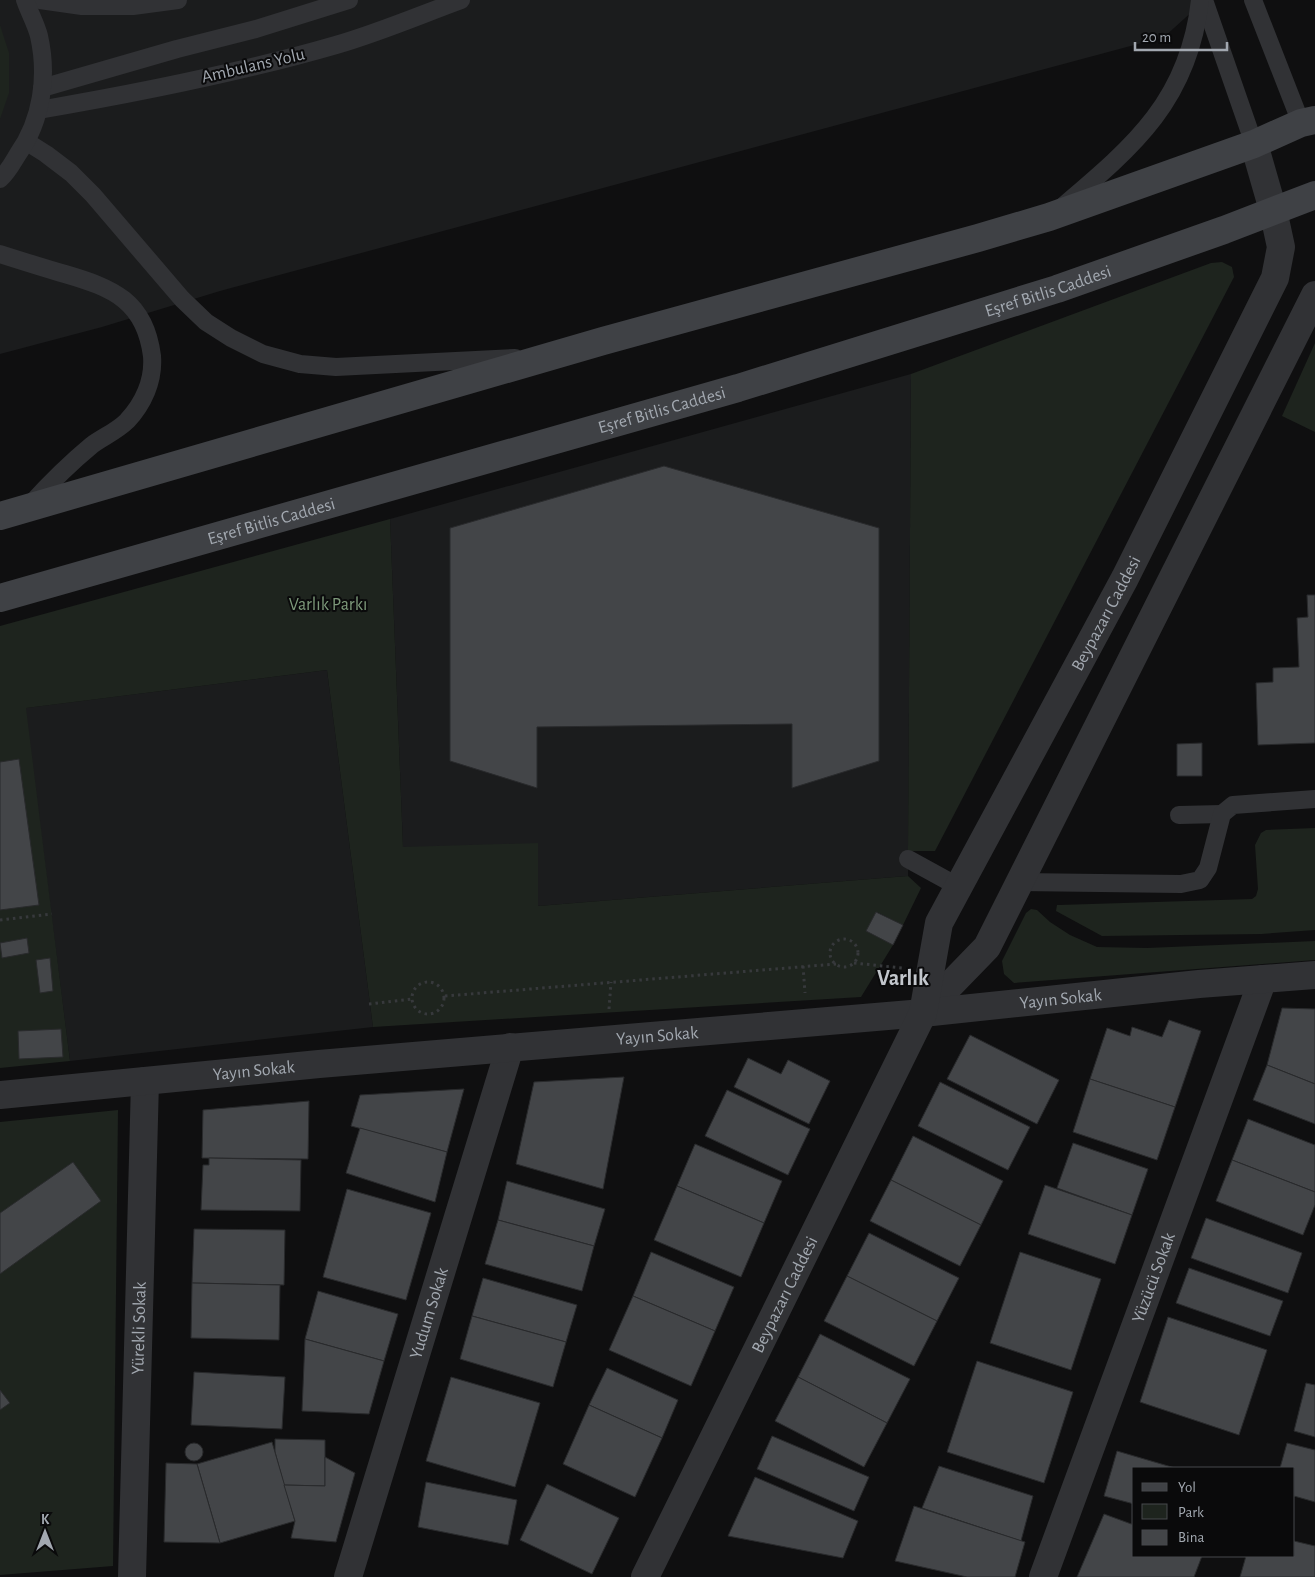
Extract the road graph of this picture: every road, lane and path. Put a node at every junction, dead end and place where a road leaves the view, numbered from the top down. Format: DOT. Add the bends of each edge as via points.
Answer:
graph roads {
  1 [pos="24,0"];
  2 [pos="40,0"];
  3 [pos="178,0"];
  4 [pos="349,0"];
  5 [pos="461,0"];
  6 [pos="1200,0"];
  7 [pos="1204,0"];
  8 [pos="1253,0"];
  9 [pos="42,88"];
  10 [pos="38,110"];
  11 [pos="1308,121"];
  12 [pos="27,142"];
  13 [pos="1254,144"];
  14 [pos="0,179"];
  15 [pos="1315,195"];
  16 [pos="1273,210"];
  17 [pos="1049,217"];
  18 [pos="0,254"];
  19 [pos="1315,295"];
  20 [pos="553,356"];
  21 [pos="26,509"];
  22 [pos="0,516"];
  23 [pos="0,598"];
  24 [pos="1315,800"];
  25 [pos="1222,814"];
  26 [pos="1179,815"];
  27 [pos="908,859"];
  28 [pos="1019,882"];
  29 [pos="958,887"];
  30 [pos="52,914"];
  31 [pos="0,920"];
  32 [pos="853,963"];
  33 [pos="836,964"];
  34 [pos="929,971"];
  35 [pos="1315,975"];
  36 [pos="1263,979"];
  37 [pos="445,996"];
  38 [pos="412,999"];
  39 [pos="369,1004"];
  40 [pos="923,1013"];
  41 [pos="510,1048"];
  42 [pos="145,1081"];
  43 [pos="0,1095"];
  44 [pos="132,1577"];
  45 [pos="348,1577"];
  46 [pos="645,1577"];
  47 [pos="1043,1577"];
  1 -- 9 [label="lane" via="38,34 43,61"];
  2 -- 3 [label="lane" via="82,6 133,6"];
  4 -- 9 [label="lane"];
  5 -- 10 [label="lane, Ambulans Yolu" via="328,47 131,94"];
  6 -- 17 [label="lane" via="1192,46 1182,73 1153,122 1122,154"];
  7 -- 13 [label="lane"];
  8 -- 11 [label="lane"];
  9 -- 10 [label="lane"];
  10 -- 12 [label="lane"];
  11 -- 13 [label="main road"];
  12 -- 14 [label="lane"];
  12 -- 20 [label="lane" via="71,173 206,322 263,354 300,364 336,367"];
  13 -- 16 [label="street, Beypazarı Caddesi"];
  13 -- 17 [label="main road"];
  15 -- 16 [label="main road, Eşref Bitlis Caddesi"];
  16 -- 23 [label="main road, Eşref Bitlis Caddesi" via="1057,289 738,388"];
  16 -- 29 [label="street, Beypazarı Caddesi" via="1281,247 1275,278 1125,578"];
  17 -- 20 [label="main road"];
  18 -- 21 [label="lane" via="114,292 140,318 150,340 152,364 149,385 140,406 125,423 101,438 55,477"];
  19 -- 28 [label="street, Beypazarı Caddesi"];
  20 -- 21 [label="main road"];
  21 -- 22 [label="main road"];
  24 -- 25 [label="lane" via="1233,806"];
  25 -- 26 [label="lane"];
  25 -- 28 [label="lane" via="1208,868 1200,880 1181,884"];
  27 -- 29 [label="lane"];
  28 -- 40 [label="street, Beypazarı Caddesi" via="987,947"];
  29 -- 34 [label="street, Beypazarı Caddesi" via="939,923"];
  30 -- 31 [label="path"];
  32 -- 33 [label="path" via="845,966"];
  32 -- 33 [label="path" via="858,955 856,946 850,940 841,939 831,947 830,956"];
  32 -- 34 [label="path"];
  33 -- 37 [label="path"];
  34 -- 40 [label="street, Beypazarı Caddesi"];
  35 -- 36 [label="street, Yayın Sokak"];
  36 -- 40 [label="street, Yayın Sokak"];
  36 -- 47 [label="street, Yüzücü Sokak"];
  37 -- 38 [label="path" via="440,987 426,982 417,986"];
  37 -- 38 [label="path" via="442,1007 434,1014 422,1014"];
  38 -- 39 [label="path"];
  40 -- 41 [label="street, Yayın Sokak"];
  40 -- 46 [label="street, Beypazarı Caddesi"];
  41 -- 42 [label="street, Yayın Sokak"];
  41 -- 45 [label="street, Yudum Sokak"];
  42 -- 43 [label="street, Yayın Sokak"];
  42 -- 44 [label="street, Yürekli Sokak"];
}
